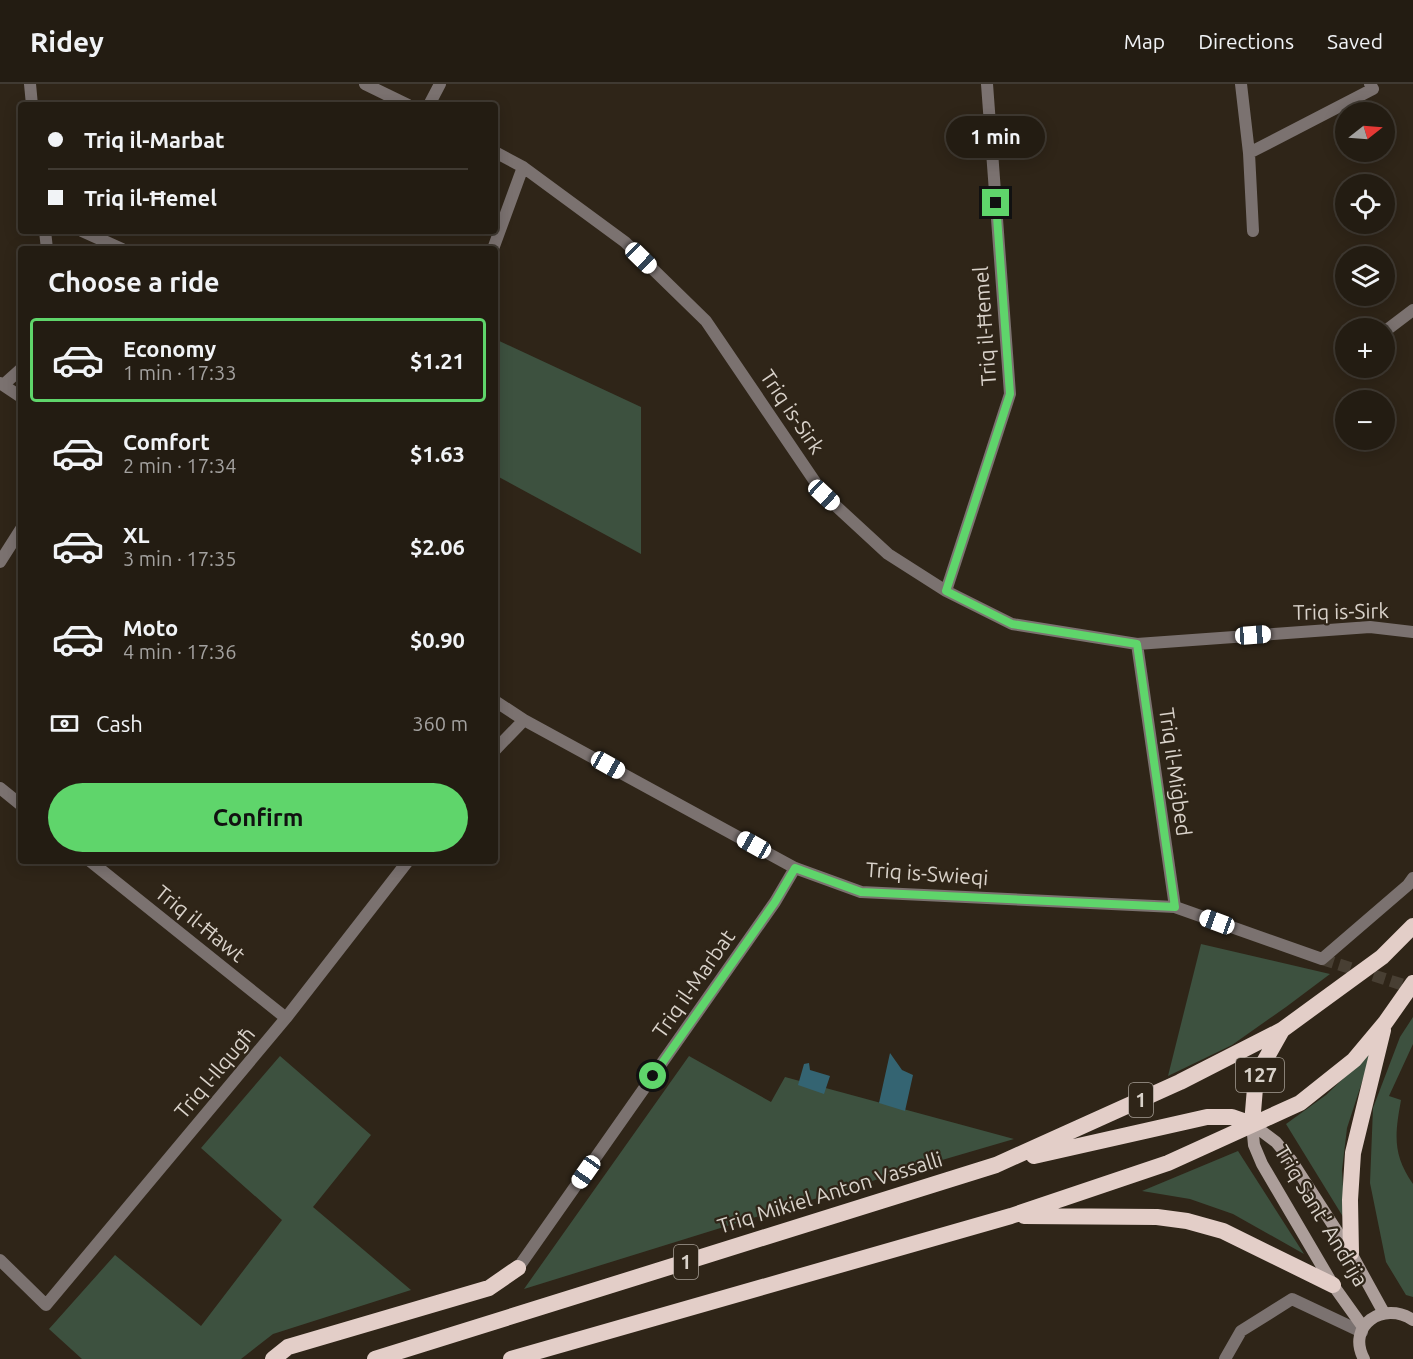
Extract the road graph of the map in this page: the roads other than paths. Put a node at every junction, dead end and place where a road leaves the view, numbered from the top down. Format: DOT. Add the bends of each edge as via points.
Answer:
graph roads {
  1 [pos="30,84"];
  2 [pos="365,84"];
  3 [pos="440,84"];
  4 [pos="987,84"];
  5 [pos="1241,84"];
  6 [pos="1370,84"];
  7 [pos="32,102"];
  8 [pos="402,102"];
  9 [pos="431,102"];
  10 [pos="1249,153"];
  11 [pos="498,154"];
  12 [pos="523,167"];
  13 [pos="1253,231"];
  14 [pos="89,234"];
  15 [pos="115,246"];
  16 [pos="494,246"];
  17 [pos="1413,310"];
  18 [pos="1395,324"];
  19 [pos="18,371"];
  20 [pos="1,384"];
  21 [pos="18,395"];
  22 [pos="18,534"];
  23 [pos="0,562"];
  24 [pos="946,591"];
  25 [pos="1413,632"];
  26 [pos="1137,644"];
  27 [pos="498,704"];
  28 [pos="524,720"];
  29 [pos="498,747"];
  30 [pos="0,788"];
  31 [pos="18,803"];
  32 [pos="94,864"];
  33 [pos="406,864"];
  34 [pos="795,868"];
  35 [pos="1413,878"];
  36 [pos="1175,907"];
  37 [pos="1413,926"];
  38 [pos="1413,983"];
  39 [pos="286,1018"];
  40 [pos="1384,1023"];
  41 [pos="1282,1030"];
  42 [pos="1252,1124"];
  43 [pos="996,1165"];
  44 [pos="1011,1216"];
  45 [pos="1351,1253"];
  46 [pos="0,1260"];
  47 [pos="518,1268"];
  48 [pos="1334,1285"];
  49 [pos="1384,1313"];
  50 [pos="1413,1320"];
  51 [pos="1363,1329"];
  52 [pos="273,1359"];
  53 [pos="375,1359"];
  54 [pos="511,1359"];
  55 [pos="1225,1359"];
  56 [pos="1364,1359"];
  1 -- 7 [label="street"];
  2 -- 8 [label="street"];
  3 -- 9 [label="street"];
  4 -- 24 [label="street, Triq il-Ħemel" via="1010,394"];
  5 -- 10 [label="street"];
  6 -- 10 [label="street" via="1373,89"];
  10 -- 13 [label="street"];
  11 -- 12 [label="street, Triq is-Sirk"];
  12 -- 16 [label="street"];
  12 -- 24 [label="street, Triq is-Sirk" via="625,242 706,321 824,495 888,554"];
  14 -- 15 [label="street"];
  17 -- 18 [label="street"];
  19 -- 20 [label="street"];
  20 -- 21 [label="street"];
  22 -- 23 [label="street"];
  24 -- 26 [label="street, Triq is-Sirk" via="1012,624"];
  25 -- 26 [label="street, Triq is-Sirk" via="1370,627"];
  26 -- 36 [label="street, Triq il-Miġbed"];
  27 -- 28 [label="street, Triq is-Swieqi"];
  28 -- 29 [label="street"];
  28 -- 34 [label="street, Triq is-Swieqi"];
  30 -- 31 [label="street"];
  32 -- 39 [label="street, Triq il-Ħawt"];
  33 -- 39 [label="street, Triq l-Ilqugħ"];
  34 -- 36 [label="street, Triq is-Swieqi" via="861,892"];
  34 -- 47 [label="street, Triq il-Marbat"];
  35 -- 36 [label="street, Triq is-Swieqi" via="1322,959"];
  37 -- 41 [label="highway, 1" via="1382,957"];
  38 -- 40 [label="highway, Triq Sant' Andrija"];
  39 -- 46 [label="street, Triq l-Ilqugħ" via="46,1305"];
  40 -- 42 [label="highway, Triq Sant' Andrija" via="1354,1060 1300,1103"];
  40 -- 45 [label="highway" via="1353,1153"];
  41 -- 42 [label="highway, 127" via="1255,1088"];
  41 -- 43 [label="highway, Triq Mikiel Anton Vassalli / 1" via="1180,1082"];
  42 -- 43 [label="highway, 127" via="1232,1117 1208,1117"];
  42 -- 44 [label="highway" via="1168,1163"];
  42 -- 45 [label="main road, Triq Sant' Andrija / 127" via="1276,1142 1291,1160"];
  42 -- 48 [label="main road, Triq Sant' Andrija / 127" via="1254,1145 1262,1164"];
  43 -- 53 [label="highway, Triq Mikiel Anton Vassalli / 1"];
  44 -- 48 [label="highway" via="1156,1217 1187,1221 1223,1231"];
  44 -- 54 [label="highway, 1"];
  45 -- 49 [label="main road, Triq Sant' Andrija / 127"];
  47 -- 52 [label="highway" via="489,1288 288,1347"];
  48 -- 51 [label="main road, Triq Sant' Andrija / 127"];
  49 -- 50 [label="main road" via="1395,1312"];
  49 -- 51 [label="main road"];
  51 -- 55 [label="street" via="1292,1299 1241,1330"];
  51 -- 56 [label="main road" via="1359,1343"];
}
